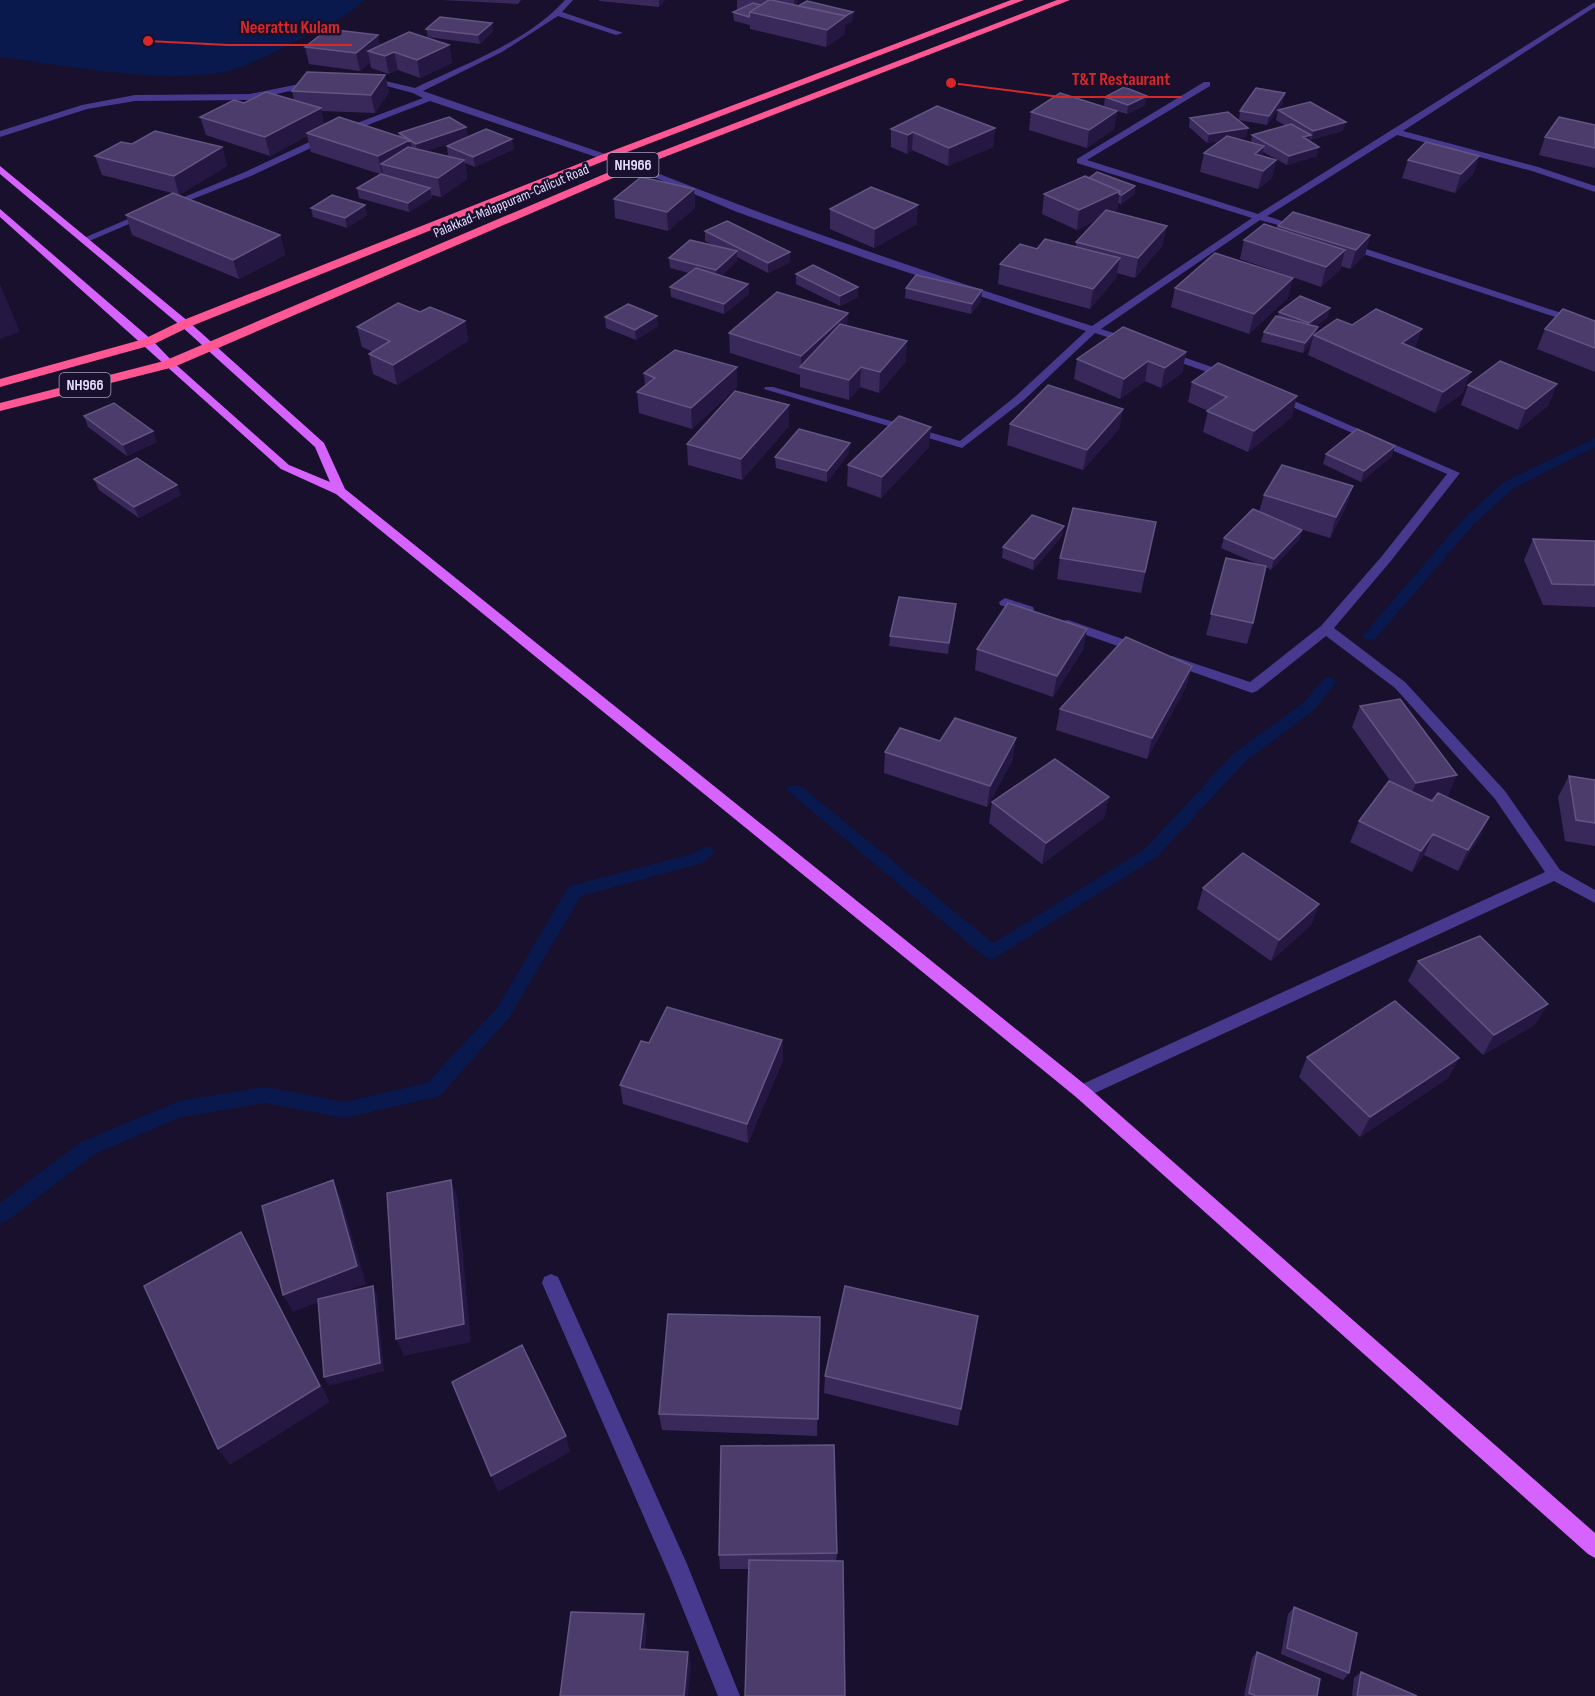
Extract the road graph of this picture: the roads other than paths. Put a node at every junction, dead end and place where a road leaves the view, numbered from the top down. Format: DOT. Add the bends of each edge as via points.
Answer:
graph roads {
  1 [pos="569,0"];
  2 [pos="1019,0"];
  3 [pos="1065,0"];
  4 [pos="1595,4"];
  5 [pos="558,13"];
  6 [pos="619,33"];
  7 [pos="360,76"];
  8 [pos="320,82"];
  9 [pos="1207,84"];
  10 [pos="416,91"];
  11 [pos="430,98"];
  12 [pos="1396,132"];
  13 [pos="0,134"];
  14 [pos="605,157"];
  15 [pos="632,165"];
  16 [pos="0,169"];
  17 [pos="1595,189"];
  18 [pos="0,212"];
  19 [pos="1259,217"];
  20 [pos="1315,235"];
  21 [pos="84,240"];
  22 [pos="1338,243"];
  23 [pos="185,324"];
  24 [pos="1595,327"];
  25 [pos="1095,328"];
  26 [pos="148,342"];
  27 [pos="1138,344"];
  28 [pos="207,347"];
  29 [pos="1159,351"];
  30 [pos="169,364"];
  31 [pos="0,383"];
  32 [pos="1245,383"];
  33 [pos="769,389"];
  34 [pos="1267,392"];
  35 [pos="0,407"];
  36 [pos="340,491"];
  37 [pos="1005,602"];
  38 [pos="1326,628"];
  39 [pos="1555,874"];
  40 [pos="1595,897"];
  41 [pos="1082,1092"];
  42 [pos="551,1283"];
  43 [pos="1595,1547"];
  44 [pos="729,1696"];
  1 -- 5 [label="street"];
  2 -- 14 [label="highway, Palakkad-Malappuram-Calicut Road / NH966"];
  3 -- 15 [label="highway, Palakkad-Malappuram-Calicut Road / NH966"];
  4 -- 12 [label="street"];
  5 -- 6 [label="street"];
  5 -- 10 [label="street" via="523,36"];
  7 -- 10 [label="street"];
  8 -- 13 [label="street" via="250,97 135,98 85,107"];
  9 -- 19 [label="street" via="1080,161"];
  10 -- 11 [label="street"];
  11 -- 14 [label="street"];
  11 -- 21 [label="street"];
  12 -- 17 [label="street"];
  12 -- 19 [label="street"];
  14 -- 23 [label="highway, Palakkad-Malappuram-Calicut Road / NH966"];
  15 -- 25 [label="street" via="740,210 873,258"];
  15 -- 28 [label="highway, Palakkad-Malappuram-Calicut Road / NH966"];
  16 -- 21 [label="main road"];
  18 -- 26 [label="main road"];
  19 -- 20 [label="street"];
  19 -- 25 [label="street"];
  21 -- 23 [label="main road"];
  22 -- 24 [label="street"];
  23 -- 26 [label="highway, Palakkad-Malappuram-Calicut Road / NH966"];
  23 -- 28 [label="main road"];
  25 -- 27 [label="street"];
  25 -- 33 [label="street" via="1020,398 962,445"];
  26 -- 30 [label="main road"];
  26 -- 31 [label="highway, Palakkad-Malappuram-Calicut Road / NH966"];
  28 -- 30 [label="highway, Palakkad-Malappuram-Calicut Road / NH966"];
  28 -- 36 [label="main road" via="320,445"];
  29 -- 32 [label="street"];
  30 -- 35 [label="highway, Palakkad-Malappuram-Calicut Road / NH966"];
  30 -- 36 [label="main road" via="285,467"];
  34 -- 38 [label="street" via="1454,473"];
  36 -- 41 [label="main road"];
  37 -- 38 [label="street" via="1252,688"];
  38 -- 39 [label="street" via="1400,685 1500,795"];
  39 -- 40 [label="street"];
  39 -- 41 [label="street"];
  41 -- 43 [label="main road"];
  42 -- 44 [label="street" via="679,1572"];
}
